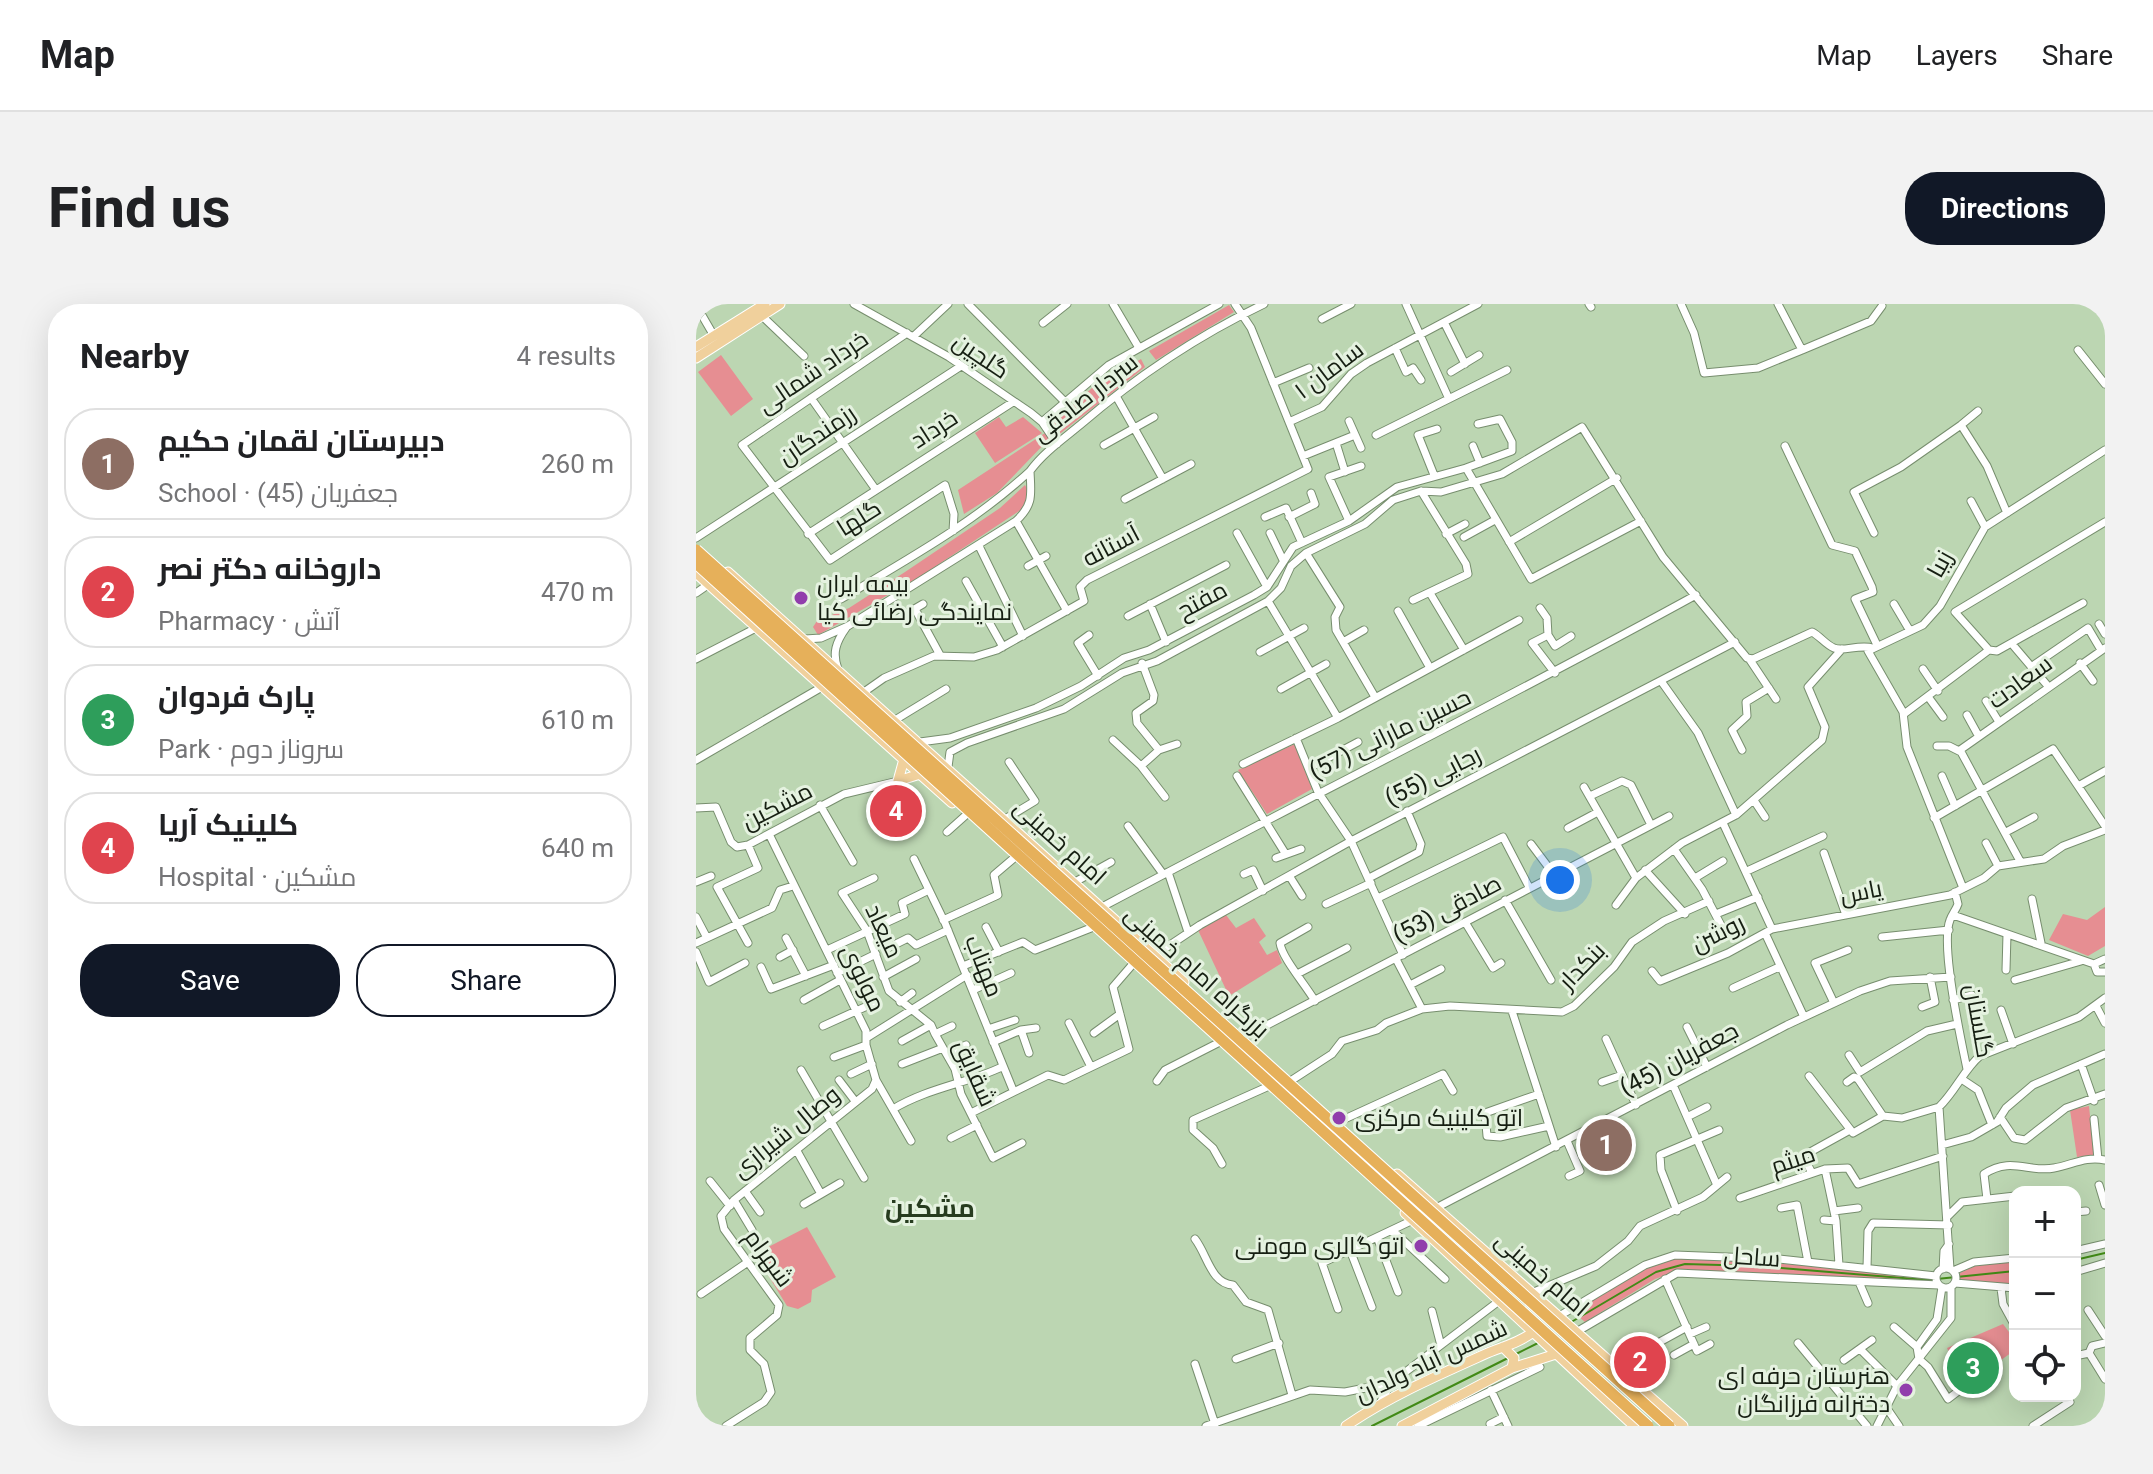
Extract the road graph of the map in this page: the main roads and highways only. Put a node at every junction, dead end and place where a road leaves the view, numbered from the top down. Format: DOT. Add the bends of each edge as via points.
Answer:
graph roads {
  1 [pos="765,304"];
  2 [pos="780,304"];
  3 [pos="696,347"];
  4 [pos="696,358"];
  5 [pos="696,540"];
  6 [pos="696,550"];
  7 [pos="696,563"];
  8 [pos="696,573"];
  9 [pos="904,759"];
  10 [pos="920,774"];
  11 [pos="1388,1166"];
  12 [pos="1371,1182"];
  13 [pos="1533,1332"];
  14 [pos="1503,1347"];
  15 [pos="1556,1354"];
  16 [pos="1512,1368"];
  17 [pos="1624,1373"];
  18 [pos="1638,1385"];
  19 [pos="1603,1398"];
  20 [pos="1614,1408"];
  21 [pos="1346,1426"];
  22 [pos="1402,1426"];
  23 [pos="1634,1426"];
  24 [pos="1648,1426"];
  25 [pos="1669,1426"];
  26 [pos="1683,1426"];
  1 -- 3 [label="main road"];
  2 -- 4 [label="main road"];
  5 -- 11 [label="main road, امام خمینی"];
  6 -- 25 [label="highway, بزرگراه امام خمینی, bridge"];
  7 -- 24 [label="highway, بزرگراه امام خمینی, bridge"];
  8 -- 9 [label="main road, امام خمینی"];
  9 -- 10 [label="main road, امام خمینی"];
  9 -- 10 [label="main road" via="898,781"];
  10 -- 12 [label="main road, امام خمینی"];
  11 -- 12 [label="main road"];
  11 -- 17 [label="main road, امام خمینی"];
  12 -- 13 [label="main road, امام خمینی"];
  13 -- 14 [label="main road, شمس آباد ولدان"];
  13 -- 15 [label="main road, امام خمینی"];
  14 -- 16 [label="main road" via="1514,1358"];
  14 -- 21 [label="main road, شمس آباد ولدان"];
  15 -- 16 [label="main road"];
  15 -- 19 [label="main road, امام خمینی"];
  16 -- 22 [label="main road"];
  17 -- 18 [label="main road, امام خمینی"];
  17 -- 19 [label="main road" via="1619,1389"];
  18 -- 20 [label="main road" via="1620,1392"];
  18 -- 26 [label="main road, امام خمینی"];
  19 -- 20 [label="main road, امام خمینی"];
  20 -- 23 [label="main road, امام خمینی"];
}
